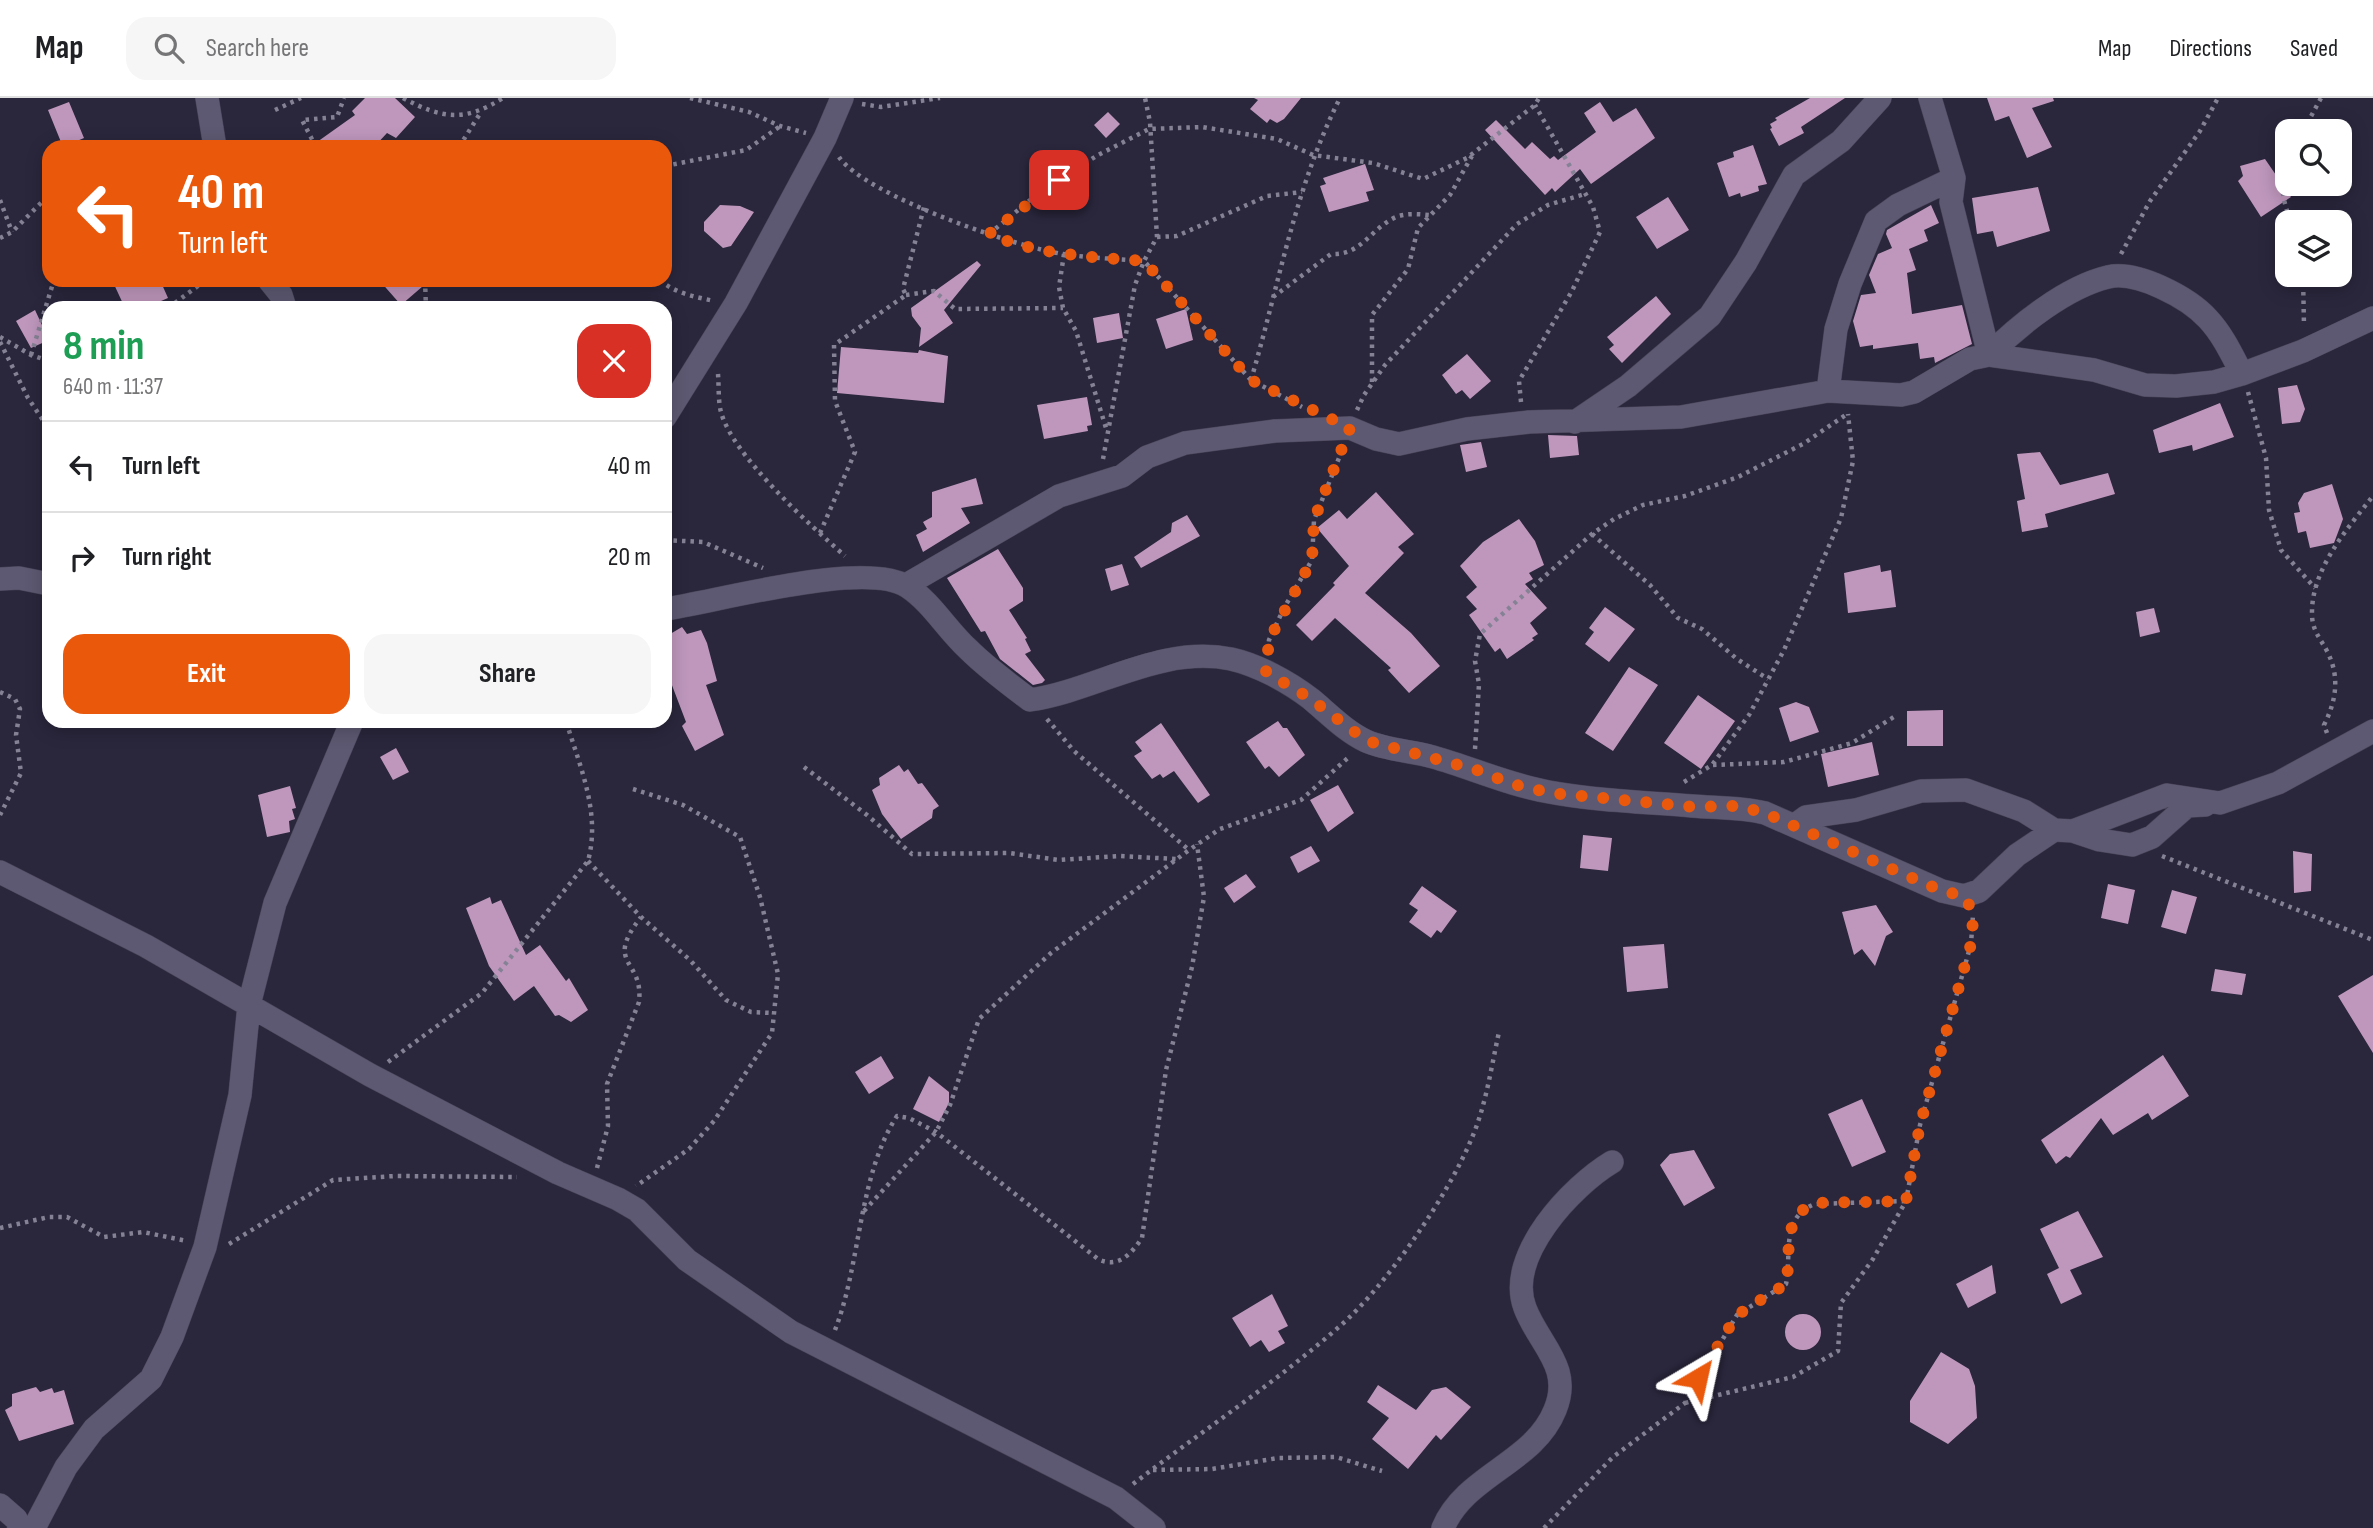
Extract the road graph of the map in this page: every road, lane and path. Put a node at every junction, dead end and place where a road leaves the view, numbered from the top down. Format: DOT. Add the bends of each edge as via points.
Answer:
graph roads {
  1 [pos="207,98"];
  2 [pos="301,98"];
  3 [pos="344,98"];
  4 [pos="403,98"];
  5 [pos="503,98"];
  6 [pos="690,98"];
  7 [pos="940,98"];
  8 [pos="1146,98"];
  9 [pos="1340,98"];
  10 [pos="1539,98"];
  11 [pos="1880,98"];
  12 [pos="1930,98"];
  13 [pos="2218,98"];
  14 [pos="2321,98"];
  15 [pos="841,99"];
  16 [pos="1535,105"];
  17 [pos="275,110"];
  18 [pos="481,111"];
  19 [pos="2310,119"];
  20 [pos="780,126"];
  21 [pos="1149,129"];
  22 [pos="825,138"];
  23 [pos="214,140"];
  24 [pos="312,140"];
  25 [pos="463,140"];
  26 [pos="1474,152"];
  27 [pos="1313,155"];
  28 [pos="672,165"];
  29 [pos="1954,178"];
  30 [pos="1302,192"];
  31 [pos="1585,194"];
  32 [pos="0,200"];
  33 [pos="42,202"];
  34 [pos="924,207"];
  35 [pos="1429,215"];
  36 [pos="12,232"];
  37 [pos="989,234"];
  38 [pos="1157,237"];
  39 [pos="0,238"];
  40 [pos="1064,254"];
  41 [pos="1144,261"];
  42 [pos="2109,277"];
  43 [pos="196,287"];
  44 [pos="670,287"];
  45 [pos="2303,287"];
  46 [pos="906,295"];
  47 [pos="1272,297"];
  48 [pos="178,301"];
  49 [pos="736,303"];
  50 [pos="1063,308"];
  51 [pos="2373,318"];
  52 [pos="42,319"];
  53 [pos="717,335"];
  54 [pos="0,339"];
  55 [pos="2303,351"];
  56 [pos="31,355"];
  57 [pos="1989,355"];
  58 [pos="42,359"];
  59 [pos="2242,374"];
  60 [pos="1251,380"];
  61 [pos="1372,383"];
  62 [pos="1854,390"];
  63 [pos="1828,391"];
  64 [pos="672,406"];
  65 [pos="1307,409"];
  66 [pos="1848,413"];
  67 [pos="42,419"];
  68 [pos="1529,422"];
  69 [pos="1575,422"];
  70 [pos="1350,428"];
  71 [pos="1107,429"];
  72 [pos="1100,483"];
  73 [pos="2373,496"];
  74 [pos="820,533"];
  75 [pos="1592,534"];
  76 [pos="672,540"];
  77 [pos="0,579"];
  78 [pos="872,579"];
  79 [pos="42,583"];
  80 [pos="791,583"];
  81 [pos="906,585"];
  82 [pos="2315,588"];
  83 [pos="672,608"];
  84 [pos="1266,672"];
  85 [pos="1768,679"];
  86 [pos="0,692"];
  87 [pos="1030,700"];
  88 [pos="1897,715"];
  89 [pos="349,728"];
  90 [pos="568,728"];
  91 [pos="2373,731"];
  92 [pos="1367,741"];
  93 [pos="2334,754"];
  94 [pos="1712,765"];
  95 [pos="804,766"];
  96 [pos="1474,769"];
  97 [pos="1675,786"];
  98 [pos="633,789"];
  99 [pos="2220,803"];
  100 [pos="0,815"];
  101 [pos="1795,825"];
  102 [pos="2063,831"];
  103 [pos="1197,844"];
  104 [pos="2132,845"];
  105 [pos="1189,850"];
  106 [pos="1177,859"];
  107 [pos="589,861"];
  108 [pos="0,872"];
  109 [pos="1964,896"];
  110 [pos="641,917"];
  111 [pos="2373,940"];
  112 [pos="249,1005"];
  113 [pos="774,1013"];
  114 [pos="1499,1032"];
  115 [pos="370,1075"];
  116 [pos="936,1132"];
  117 [pos="1612,1162"];
  118 [pos="518,1177"];
  119 [pos="591,1186"];
  120 [pos="618,1199"];
  121 [pos="1906,1201"];
  122 [pos="863,1213"];
  123 [pos="0,1228"];
  124 [pos="203,1253"];
  125 [pos="828,1350"];
  126 [pos="1685,1403"];
  127 [pos="1152,1470"];
  128 [pos="1382,1471"];
  129 [pos="1116,1498"];
  130 [pos="0,1505"];
  131 [pos="20,1528"];
  132 [pos="34,1528"];
  133 [pos="1154,1528"];
  134 [pos="1443,1528"];
  135 [pos="1544,1528"];
  1 -- 23 [label="street"];
  2 -- 17 [label="path"];
  3 -- 24 [label="path" via="337,117 302,120"];
  4 -- 18 [label="path" via="429,112 449,116"];
  5 -- 18 [label="path"];
  6 -- 20 [label="path" via="749,112"];
  7 -- 15 [label="path" via="881,107"];
  8 -- 21 [label="path"];
  9 -- 27 [label="path"];
  10 -- 16 [label="path"];
  11 -- 69 [label="street" via="1841,141 1794,175 1710,316 1628,386"];
  12 -- 29 [label="street"];
  13 -- 42 [label="path" via="2150,201"];
  14 -- 19 [label="path"];
  15 -- 22 [label="street"];
  16 -- 26 [label="path"];
  16 -- 31 [label="path"];
  18 -- 25 [label="path"];
  20 -- 22 [label="path"];
  20 -- 28 [label="path" via="747,150"];
  21 -- 27 [label="path" via="1202,127 1277,139"];
  21 -- 37 [label="path" via="1040,192"];
  21 -- 38 [label="path"];
  22 -- 34 [label="path" via="848,170 873,187"];
  22 -- 49 [label="street"];
  26 -- 27 [label="path" via="1423,179 1373,163"];
  26 -- 35 [label="path" via="1450,195"];
  27 -- 30 [label="path"];
  29 -- 57 [label="street" via="1951,202"];
  29 -- 63 [label="street" via="1876,221 1836,329"];
  30 -- 38 [label="path" via="1267,196 1177,236"];
  30 -- 47 [label="path"];
  31 -- 61 [label="path" via="1548,205 1517,224"];
  31 -- 68 [label="path" via="1600,232 1572,291 1519,381 1520,400"];
  32 -- 36 [label="path"];
  33 -- 36 [label="path"];
  34 -- 37 [label="path"];
  34 -- 46 [label="path" via="903,289"];
  35 -- 47 [label="path" via="1396,217 1363,244 1344,255 1331,254"];
  35 -- 61 [label="path" via="1418,228 1408,269 1372,315"];
  36 -- 39 [label="path"];
  37 -- 40 [label="path"];
  38 -- 41 [label="path"];
  40 -- 41 [label="path"];
  40 -- 50 [label="path" via="1059,286"];
  41 -- 60 [label="path"];
  41 -- 71 [label="path" via="1135,285"];
  42 -- 57 [label="street" via="2047,305"];
  42 -- 59 [label="street" via="2130,276 2150,282 2206,317"];
  43 -- 48 [label="path"];
  44 -- 49 [label="path" via="695,297"];
  45 -- 55 [label="path"];
  46 -- 50 [label="path" via="934,291 955,309"];
  46 -- 74 [label="path" via="834,345 835,401 855,452"];
  47 -- 60 [label="path"];
  49 -- 53 [label="street"];
  50 -- 71 [label="path" via="1076,331"];
  51 -- 55 [label="street"];
  52 -- 56 [label="path"];
  53 -- 64 [label="street"];
  53 -- 74 [label="path" via="721,413 736,443"];
  54 -- 56 [label="path"];
  54 -- 67 [label="path"];
  55 -- 59 [label="street"];
  56 -- 58 [label="path"];
  57 -- 59 [label="street" via="2094,370 2145,385 2214,382"];
  57 -- 62 [label="street" via="1970,359 1914,392"];
  59 -- 82 [label="path" via="2263,447 2269,510 2281,550"];
  60 -- 65 [label="path"];
  61 -- 70 [label="path"];
  62 -- 63 [label="street"];
  62 -- 66 [label="path"];
  63 -- 69 [label="street" via="1681,417"];
  66 -- 75 [label="path" via="1803,444 1738,477 1643,505"];
  66 -- 85 [label="path" via="1853,461 1841,518"];
  68 -- 69 [label="street"];
  68 -- 70 [label="street" via="1399,444"];
  70 -- 72 [label="street" via="1275,431 1185,443 1147,457 1122,476"];
  70 -- 84 [label="path" via="1314,520 1312,560 1269,640"];
  71 -- 72 [label="path"];
  72 -- 81 [label="street" via="1059,496"];
  73 -- 82 [label="path" via="2332,551"];
  74 -- 78 [label="path"];
  75 -- 85 [label="path" via="1650,585 1678,618 1702,629"];
  75 -- 96 [label="path" via="1480,634 1475,661 1479,684"];
  76 -- 80 [label="path" via="719,547"];
  77 -- 79 [label="street"];
  78 -- 80 [label="street"];
  78 -- 81 [label="street"];
  80 -- 83 [label="street"];
  81 -- 87 [label="street" via="967,648"];
  82 -- 93 [label="path" via="2315,634 2328,653 2336,684 2334,704 2324,725"];
  84 -- 87 [label="street" via="1231,659 1199,657 1161,662 1057,696"];
  84 -- 92 [label="street"];
  85 -- 94 [label="path" via="1749,715"];
  86 -- 100 [label="path" via="15,699 20,709 16,735 21,773"];
  87 -- 105 [label="path" via="1074,751"];
  88 -- 94 [label="path" via="1852,743 1784,762"];
  89 -- 112 [label="street" via="275,903"];
  90 -- 107 [label="path" via="593,817"];
  91 -- 93 [label="street"];
  92 -- 96 [label="street"];
  92 -- 103 [label="path" via="1301,800 1220,829"];
  93 -- 99 [label="street" via="2278,783"];
  94 -- 97 [label="path"];
  95 -- 106 [label="path" via="912,854"];
  96 -- 101 [label="street" via="1551,793 1695,807 1737,806"];
  98 -- 113 [label="path" via="683,805 740,837 778,974"];
  99 -- 102 [label="street" via="2167,795"];
  99 -- 104 [label="street" via="2187,806 2152,837"];
  101 -- 102 [label="street" via="1806,817 1856,810 1922,791 1966,790"];
  101 -- 109 [label="street" via="1942,891"];
  102 -- 104 [label="street"];
  102 -- 109 [label="street" via="2017,855 1988,884"];
  103 -- 105 [label="path"];
  103 -- 116 [label="path" via="1204,897 1166,1070 1142,1238 1133,1251 1111,1263 1098,1259"];
  104 -- 111 [label="path"];
  105 -- 106 [label="path"];
  106 -- 116 [label="path" via="1051,953 979,1018 950,1105"];
  107 -- 110 [label="path"];
  107 -- 115 [label="path" via="482,993"];
  108 -- 112 [label="street" via="146,946"];
  109 -- 121 [label="path" via="1974,919 1971,944 1935,1067"];
  110 -- 113 [label="path" via="726,1000 751,1012"];
  110 -- 119 [label="path" via="625,937 623,950 641,988 639,1002 607,1084 610,1108 604,1151"];
  112 -- 115 [label="street"];
  112 -- 124 [label="street" via="240,1095"];
  113 -- 120 [label="path" via="772,1034 714,1121 689,1149"];
  114 -- 127 [label="path" via="1471,1140 1420,1228 1378,1287 1342,1325"];
  115 -- 119 [label="street"];
  116 -- 122 [label="path"];
  116 -- 122 [label="path" via="909,1118 895,1118"];
  117 -- 134 [label="street" via="1589,1176 1564,1202 1532,1248 1523,1274 1521,1294 1526,1309 1559,1367 1555,1410 1533,1443 1455,1505"];
  118 -- 124 [label="path" via="334,1180"];
  119 -- 120 [label="street"];
  120 -- 125 [label="street" via="637,1210 687,1260 790,1332"];
  121 -- 126 [label="path" via="1841,1303 1838,1351 1793,1377"];
  121 -- 126 [label="path" via="1815,1203 1802,1208 1790,1230 1786,1284 1737,1315"];
  122 -- 125 [label="path" via="847,1301"];
  123 -- 124 [label="path" via="67,1217 104,1237 143,1232"];
  124 -- 132 [label="street" via="151,1379 94,1429 66,1467"];
  125 -- 129 [label="street"];
  126 -- 135 [label="path" via="1613,1457"];
  127 -- 128 [label="path" via="1336,1457"];
  127 -- 129 [label="path"];
  129 -- 133 [label="street"];
  130 -- 131 [label="street"];
}
